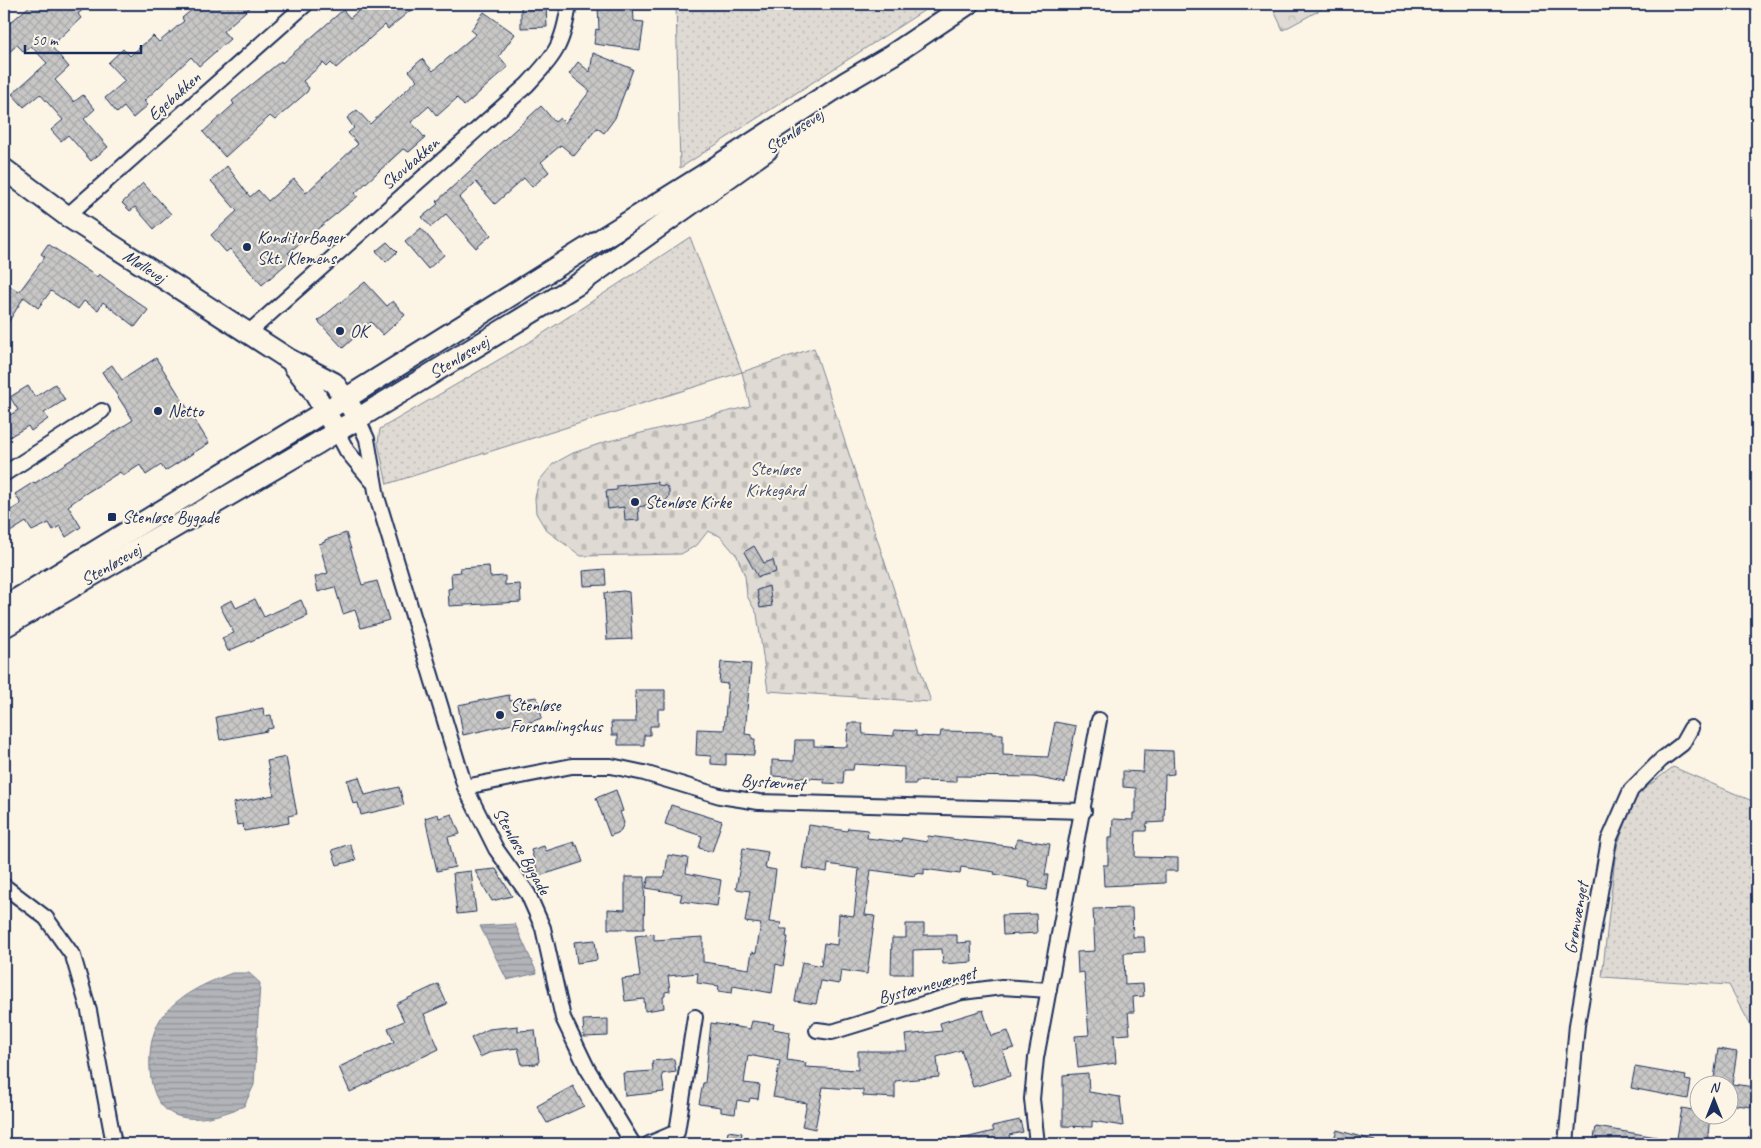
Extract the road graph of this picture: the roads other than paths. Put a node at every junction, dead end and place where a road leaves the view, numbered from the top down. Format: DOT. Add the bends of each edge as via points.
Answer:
graph roads {
  1 [pos="306,4"];
  2 [pos="569,4"];
  3 [pos="968,4"];
  4 [pos="892,55"];
  5 [pos="4,170"];
  6 [pos="67,216"];
  7 [pos="248,333"];
  8 [pos="290,360"];
  9 [pos="345,399"];
  10 [pos="326,411"];
  11 [pos="102,412"];
  12 [pos="358,420"];
  13 [pos="337,432"];
  14 [pos="4,474"];
  15 [pos="373,481"];
  16 [pos="4,607"];
  17 [pos="4,626"];
  18 [pos="1099,720"];
  19 [pos="1691,728"];
  20 [pos="465,787"];
  21 [pos="1084,811"];
  22 [pos="4,886"];
  23 [pos="1049,990"];
  24 [pos="695,1017"];
  25 [pos="817,1030"];
  26 [pos="114,1144"];
  27 [pos="634,1144"];
  28 [pos="649,1144"];
  29 [pos="1037,1144"];
  30 [pos="1566,1144"];
  1 -- 6 [label="street, Egebakken"];
  2 -- 7 [label="street, Skovbakken" via="565,28 554,56 527,85"];
  3 -- 4 [label="street, Stenløsevej"];
  4 -- 9 [label="street, Stenløsevej"];
  4 -- 12 [label="street, Stenløsevej" via="855,89 580,283"];
  5 -- 6 [label="street, Møllevej"];
  6 -- 7 [label="street, Møllevej"];
  7 -- 8 [label="street, Møllevej"];
  8 -- 9 [label="street, Møllevej" via="334,383"];
  8 -- 10 [label="street, Møllevej"];
  9 -- 10 [label="street, Stenløsevej"];
  9 -- 12 [label="street, Møllevej"];
  10 -- 13 [label="street, Møllevej"];
  10 -- 16 [label="street, Stenløsevej"];
  11 -- 14 [label="street"];
  12 -- 13 [label="street, Stenløsevej"];
  12 -- 15 [label="street, Stenløse Bygade" via="367,439"];
  13 -- 15 [label="street, Stenløse Bygade" via="347,452"];
  13 -- 17 [label="street, Stenløsevej"];
  15 -- 20 [label="street, Stenløse Bygade"];
  18 -- 21 [label="street"];
  19 -- 30 [label="street, Grønvænget" via="1682,744 1631,790 1609,840 1577,1025"];
  20 -- 21 [label="street, Bystævnet" via="572,766 611,766 720,796 759,802"];
  20 -- 27 [label="street, Stenløse Bygade" via="496,850 528,894 543,928 564,1018 586,1068"];
  21 -- 23 [label="street"];
  22 -- 26 [label="street" via="46,918 73,956 89,1011"];
  23 -- 25 [label="street, Bystævnevænget" via="1002,987 962,992 832,1032"];
  23 -- 29 [label="street" via="1032,1099"];
  24 -- 28 [label="street" via="678,1132"];
}
